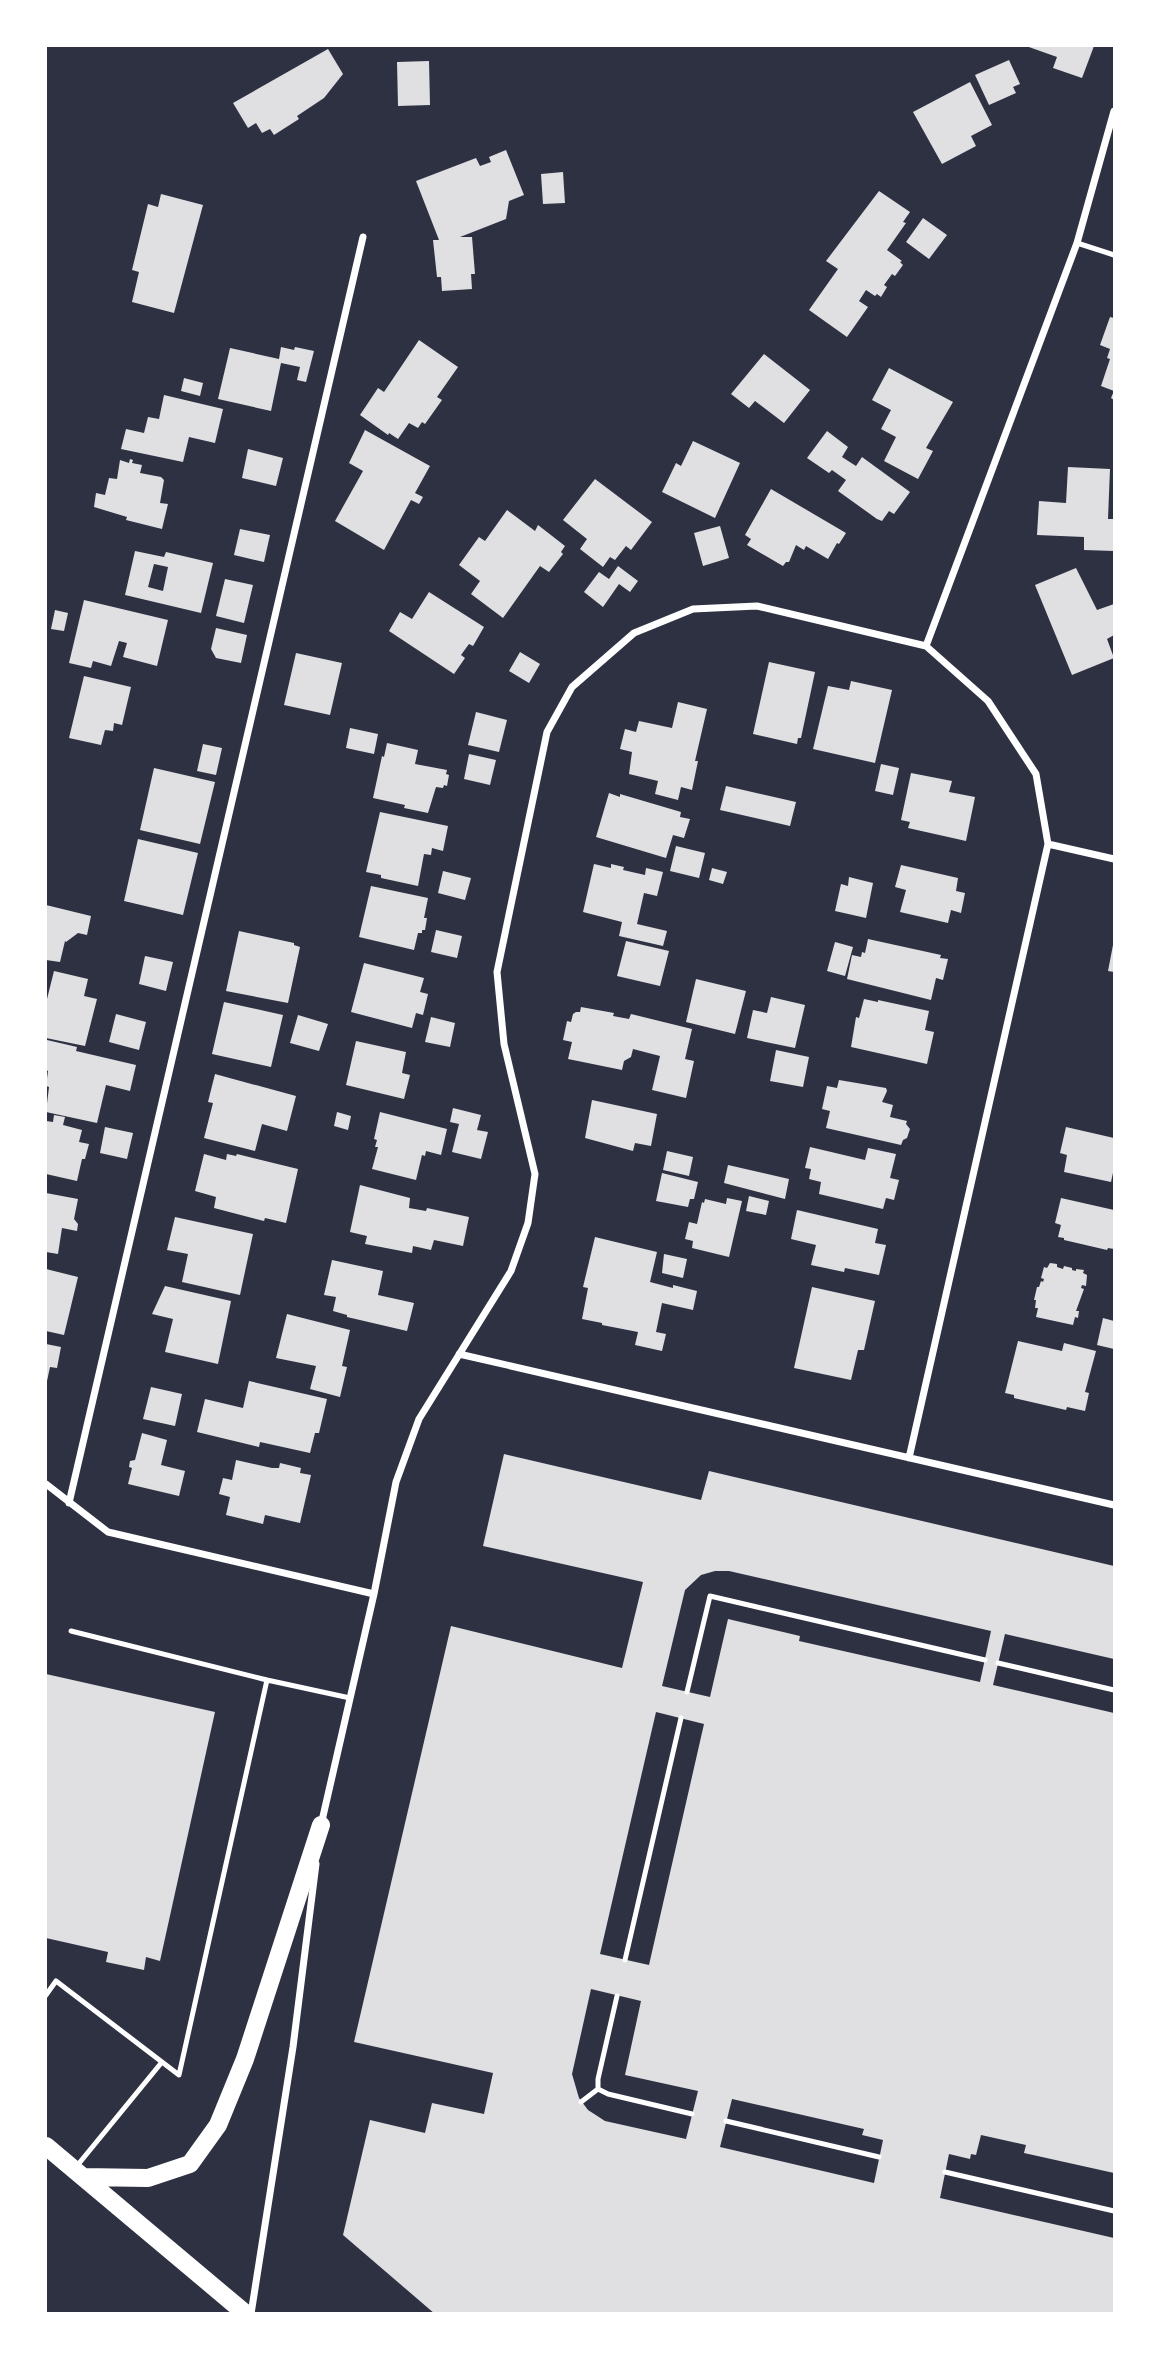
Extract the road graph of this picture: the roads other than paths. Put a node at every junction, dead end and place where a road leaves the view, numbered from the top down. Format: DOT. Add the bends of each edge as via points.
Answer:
graph roads {
  1 [pos="1115,111"];
  2 [pos="363,237"];
  3 [pos="1077,243"];
  4 [pos="1115,255"];
  5 [pos="926,646"];
  6 [pos="1048,844"];
  7 [pos="1115,859"];
  8 [pos="459,1354"];
  9 [pos="909,1458"];
  10 [pos="46,1484"];
  11 [pos="69,1503"];
  12 [pos="1115,1505"];
  13 [pos="374,1594"];
  14 [pos="71,1630"];
  15 [pos="985,1660"];
  16 [pos="998,1663"];
  17 [pos="267,1680"];
  18 [pos="1115,1690"];
  19 [pos="687,1692"];
  20 [pos="350,1698"];
  21 [pos="681,1718"];
  22 [pos="321,1825"];
  23 [pos="625,1960"];
  24 [pos="46,1995"];
  25 [pos="617,1996"];
  26 [pos="162,2062"];
  27 [pos="598,2088"];
  28 [pos="581,2102"];
  29 [pos="692,2114"];
  30 [pos="726,2121"];
  31 [pos="46,2146"];
  32 [pos="879,2157"];
  33 [pos="945,2172"];
  34 [pos="78,2173"];
  35 [pos="1115,2211"];
  36 [pos="249,2314"];
  1 -- 3 [label="street"];
  2 -- 11 [label="street"];
  3 -- 4 [label="lane"];
  3 -- 5 [label="street"];
  5 -- 6 [label="street" via="988,701 1036,774"];
  5 -- 8 [label="street" via="757,606 693,609 634,632 572,688 547,732 498,972 504,1044 535,1174 528,1223 511,1271"];
  6 -- 7 [label="street"];
  6 -- 9 [label="street"];
  8 -- 9 [label="street"];
  8 -- 13 [label="street" via="419,1419 396,1482"];
  9 -- 12 [label="street"];
  10 -- 11 [label="street"];
  11 -- 13 [label="street" via="96,1525 120,1536"];
  13 -- 20 [label="street"];
  14 -- 17 [label="lane"];
  15 -- 19 [label="lane" via="710,1596"];
  16 -- 18 [label="lane"];
  17 -- 20 [label="lane"];
  17 -- 26 [label="lane" via="179,2075"];
  20 -- 22 [label="street"];
  21 -- 23 [label="lane"];
  22 -- 34 [label="main road" via="245,2059 218,2124 190,2164 148,2178"];
  22 -- 36 [label="street" via="293,2048"];
  24 -- 26 [label="lane" via="56,1981"];
  25 -- 27 [label="lane"];
  26 -- 34 [label="lane"];
  27 -- 28 [label="lane"];
  27 -- 29 [label="lane"];
  30 -- 32 [label="lane"];
  31 -- 34 [label="main road"];
  33 -- 35 [label="lane"];
  34 -- 36 [label="main road"];
}
